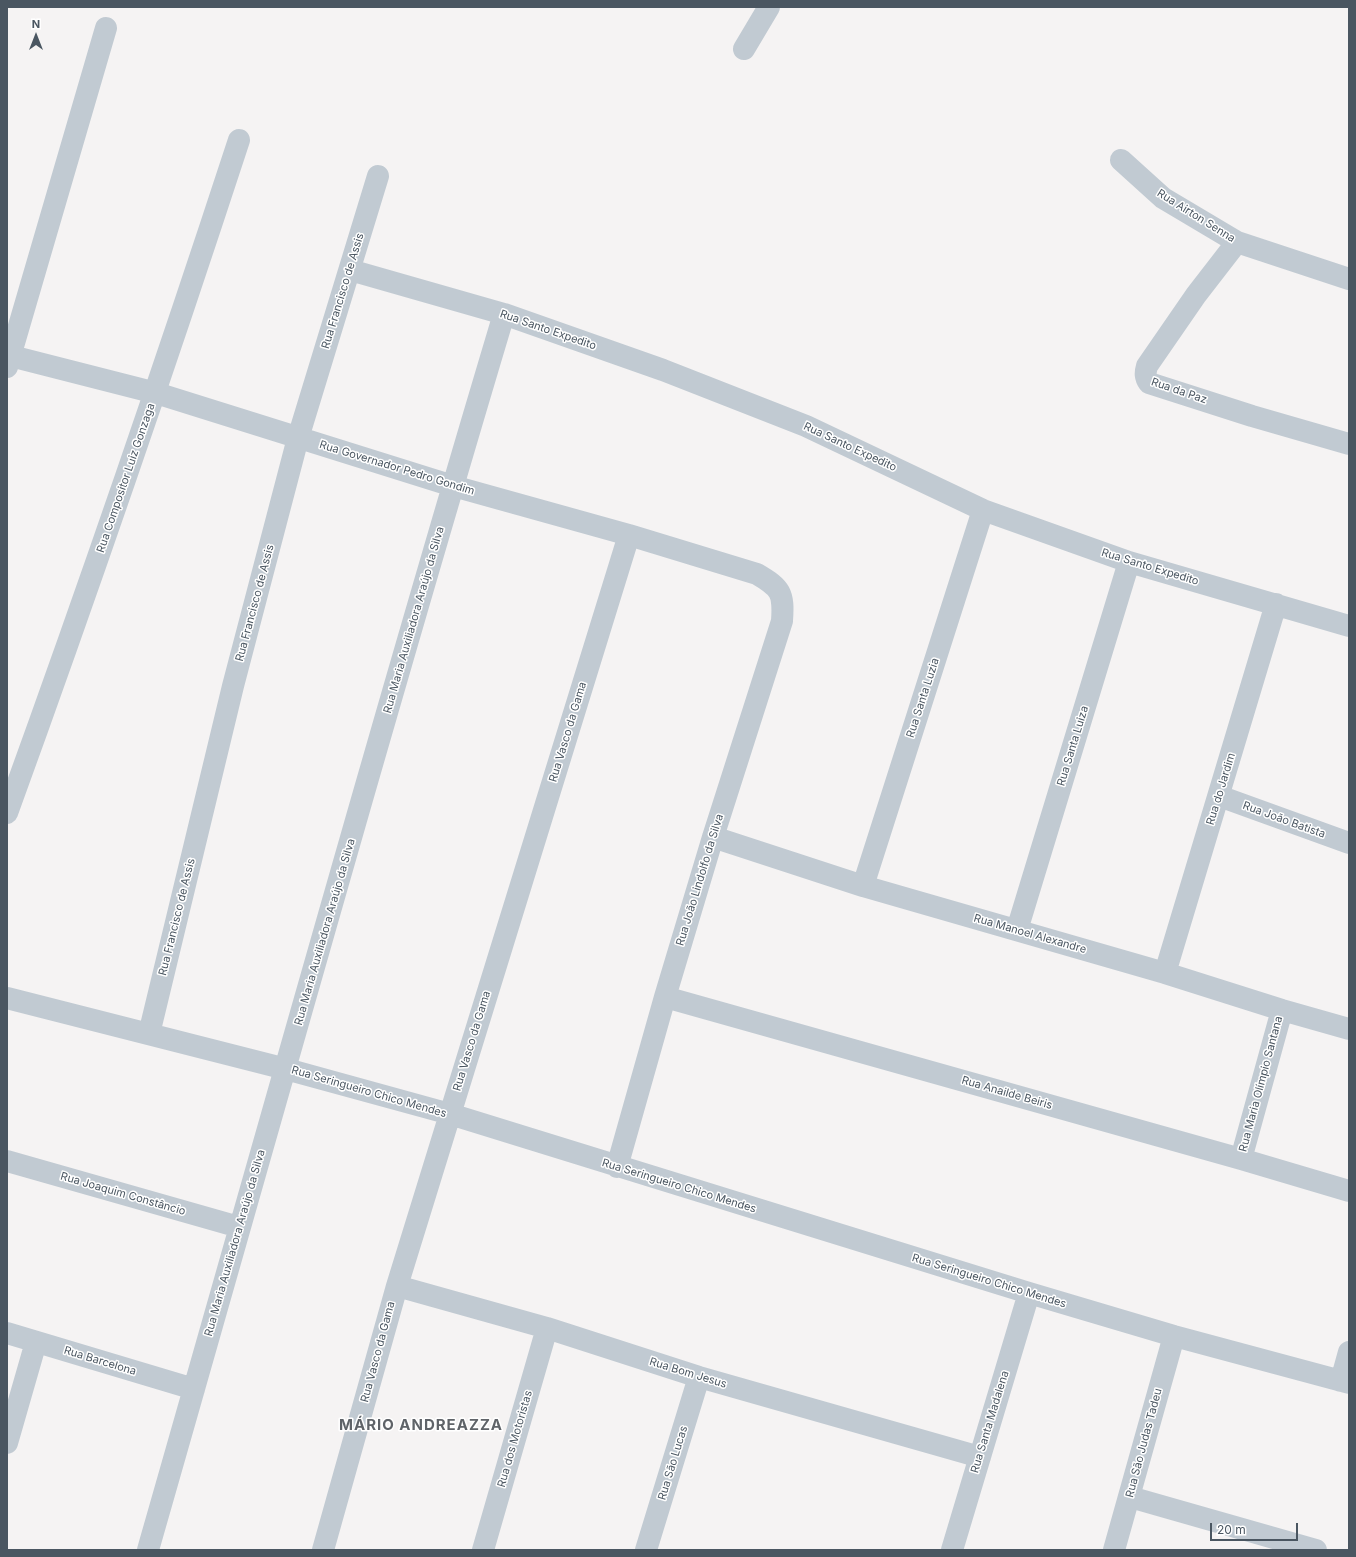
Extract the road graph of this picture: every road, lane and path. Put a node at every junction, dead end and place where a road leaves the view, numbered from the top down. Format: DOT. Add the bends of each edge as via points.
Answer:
graph roads {
  1 [pos="769,7"];
  2 [pos="106,28"];
  3 [pos="744,49"];
  4 [pos="239,140"];
  5 [pos="1121,160"];
  6 [pos="378,176"];
  7 [pos="1236,242"];
  8 [pos="350,270"];
  9 [pos="1349,279"];
  10 [pos="504,314"];
  11 [pos="8,360"];
  12 [pos="156,393"];
  13 [pos="298,438"];
  14 [pos="1349,444"];
  15 [pos="453,486"];
  16 [pos="983,510"];
  17 [pos="629,535"];
  18 [pos="1129,562"];
  19 [pos="781,594"];
  20 [pos="1276,604"];
  21 [pos="1349,626"];
  22 [pos="1219,796"];
  23 [pos="7,813"];
  24 [pos="712,838"];
  25 [pos="1349,843"];
  26 [pos="864,886"];
  27 [pos="1017,930"];
  28 [pos="1165,973"];
  29 [pos="665,997"];
  30 [pos="7,998"];
  31 [pos="1282,1010"];
  32 [pos="1349,1029"];
  33 [pos="149,1034"];
  34 [pos="286,1069"];
  35 [pos="450,1114"];
  36 [pos="1241,1159"];
  37 [pos="7,1162"];
  38 [pos="617,1167"];
  39 [pos="1349,1191"];
  40 [pos="239,1227"];
  41 [pos="397,1286"];
  42 [pos="1029,1293"];
  43 [pos="547,1328"];
  44 [pos="7,1333"];
  45 [pos="1174,1336"];
  46 [pos="36,1342"];
  47 [pos="1349,1352"];
  48 [pos="699,1377"];
  49 [pos="1345,1382"];
  50 [pos="194,1389"];
  51 [pos="7,1443"];
  52 [pos="980,1457"];
  53 [pos="1130,1497"];
  54 [pos="1282,1545"];
  55 [pos="148,1550"];
  56 [pos="323,1550"];
  57 [pos="482,1550"];
  58 [pos="646,1550"];
  59 [pos="952,1550"];
  60 [pos="1114,1550"];
  61 [pos="1316,1550"];
  1 -- 3 [label="street"];
  2 -- 11 [label="street"];
  4 -- 12 [label="street, Rua Compositor Luiz Gonzaga"];
  5 -- 7 [label="street, Rua Airton Senna" via="1162,198"];
  6 -- 8 [label="street, Rua Francisco de Assis"];
  7 -- 9 [label="street, Rua Airton Senna"];
  7 -- 14 [label="street, Rua da Paz" via="1147,366 1146,380 1252,416"];
  8 -- 10 [label="street, Rua Santo Expedito"];
  8 -- 13 [label="street, Rua Francisco de Assis"];
  10 -- 15 [label="street, Rua Maria Auxiliadora Araújo da Silva"];
  10 -- 16 [label="street, Rua Santo Expedito" via="663,370 806,426"];
  11 -- 12 [label="street, Rua Governador Pedro Gondim"];
  12 -- 13 [label="street, Rua Governador Pedro Gondim"];
  12 -- 23 [label="street, Rua Compositor Luiz Gonzaga"];
  13 -- 15 [label="street, Rua Governador Pedro Gondim"];
  13 -- 33 [label="street, Rua Francisco de Assis" via="233,686"];
  15 -- 17 [label="street, Rua Governador Pedro Gondim"];
  15 -- 34 [label="street, Rua Maria Auxiliadora Araújo da Silva"];
  16 -- 18 [label="street, Rua Santo Expedito"];
  16 -- 26 [label="street, Rua Santa Luzia"];
  17 -- 19 [label="street, Rua Governador Pedro Gondim" via="757,574 770,582"];
  17 -- 35 [label="street, Rua Vasco da Gama"];
  18 -- 20 [label="street, Rua Santo Expedito"];
  18 -- 27 [label="street, Rua Santa Luiza"];
  19 -- 24 [label="street, Rua João Lindolfo da Silva" via="782,621"];
  20 -- 21 [label="street, Rua Santo Expedito"];
  20 -- 22 [label="street, Rua do Jardim"];
  22 -- 25 [label="street, Rua João Batista"];
  22 -- 28 [label="street, Rua do Jardim"];
  24 -- 26 [label="street, Rua Manoel Alexandre"];
  24 -- 29 [label="street, Rua João Lindolfo da Silva"];
  26 -- 27 [label="street, Rua Manoel Alexandre"];
  27 -- 28 [label="street, Rua Manoel Alexandre"];
  28 -- 31 [label="street, Rua Manoel Alexandre"];
  29 -- 36 [label="street, Rua Anailde Beiris"];
  29 -- 38 [label="street, Rua João Lindolfo da Silva"];
  30 -- 33 [label="street, Rua Seringueiro Chico Mendes"];
  31 -- 32 [label="street, Rua Manoel Alexandre"];
  31 -- 36 [label="street, Rua Maria Olímpio Santana"];
  33 -- 34 [label="street, Rua Seringueiro Chico Mendes"];
  34 -- 35 [label="street, Rua Seringueiro Chico Mendes"];
  34 -- 40 [label="street, Rua Maria Auxiliadora Araújo da Silva"];
  35 -- 38 [label="street, Rua Seringueiro Chico Mendes"];
  35 -- 41 [label="street, Rua Vasco da Gama"];
  36 -- 39 [label="street, Rua Anailde Beiris"];
  37 -- 40 [label="street, Rua Joaquim Constâncio"];
  38 -- 42 [label="street, Rua Seringueiro Chico Mendes"];
  40 -- 50 [label="street, Rua Maria Auxiliadora Araújo da Silva"];
  41 -- 43 [label="street, Rua Bom Jesus"];
  41 -- 56 [label="street, Rua Vasco da Gama"];
  42 -- 45 [label="street, Rua Seringueiro Chico Mendes"];
  42 -- 52 [label="street, Rua Santa Madalena"];
  43 -- 48 [label="street, Rua Bom Jesus"];
  43 -- 57 [label="street, Rua dos Motoristas"];
  44 -- 46 [label="street, Rua Barcelona"];
  45 -- 49 [label="street, Rua Seringueiro Chico Mendes"];
  45 -- 53 [label="street, Rua São Judas Tadeu"];
  46 -- 50 [label="street, Rua Barcelona"];
  46 -- 51 [label="street"];
  47 -- 49 [label="street"];
  48 -- 52 [label="street, Rua Bom Jesus"];
  48 -- 58 [label="street, Rua São Lucas"];
  50 -- 55 [label="street, Rua Maria Auxiliadora Araújo da Silva"];
  52 -- 59 [label="street, Rua Santa Madalena"];
  53 -- 54 [label="street"];
  53 -- 60 [label="street, Rua São Judas Tadeu"];
  54 -- 61 [label="street"];
}
